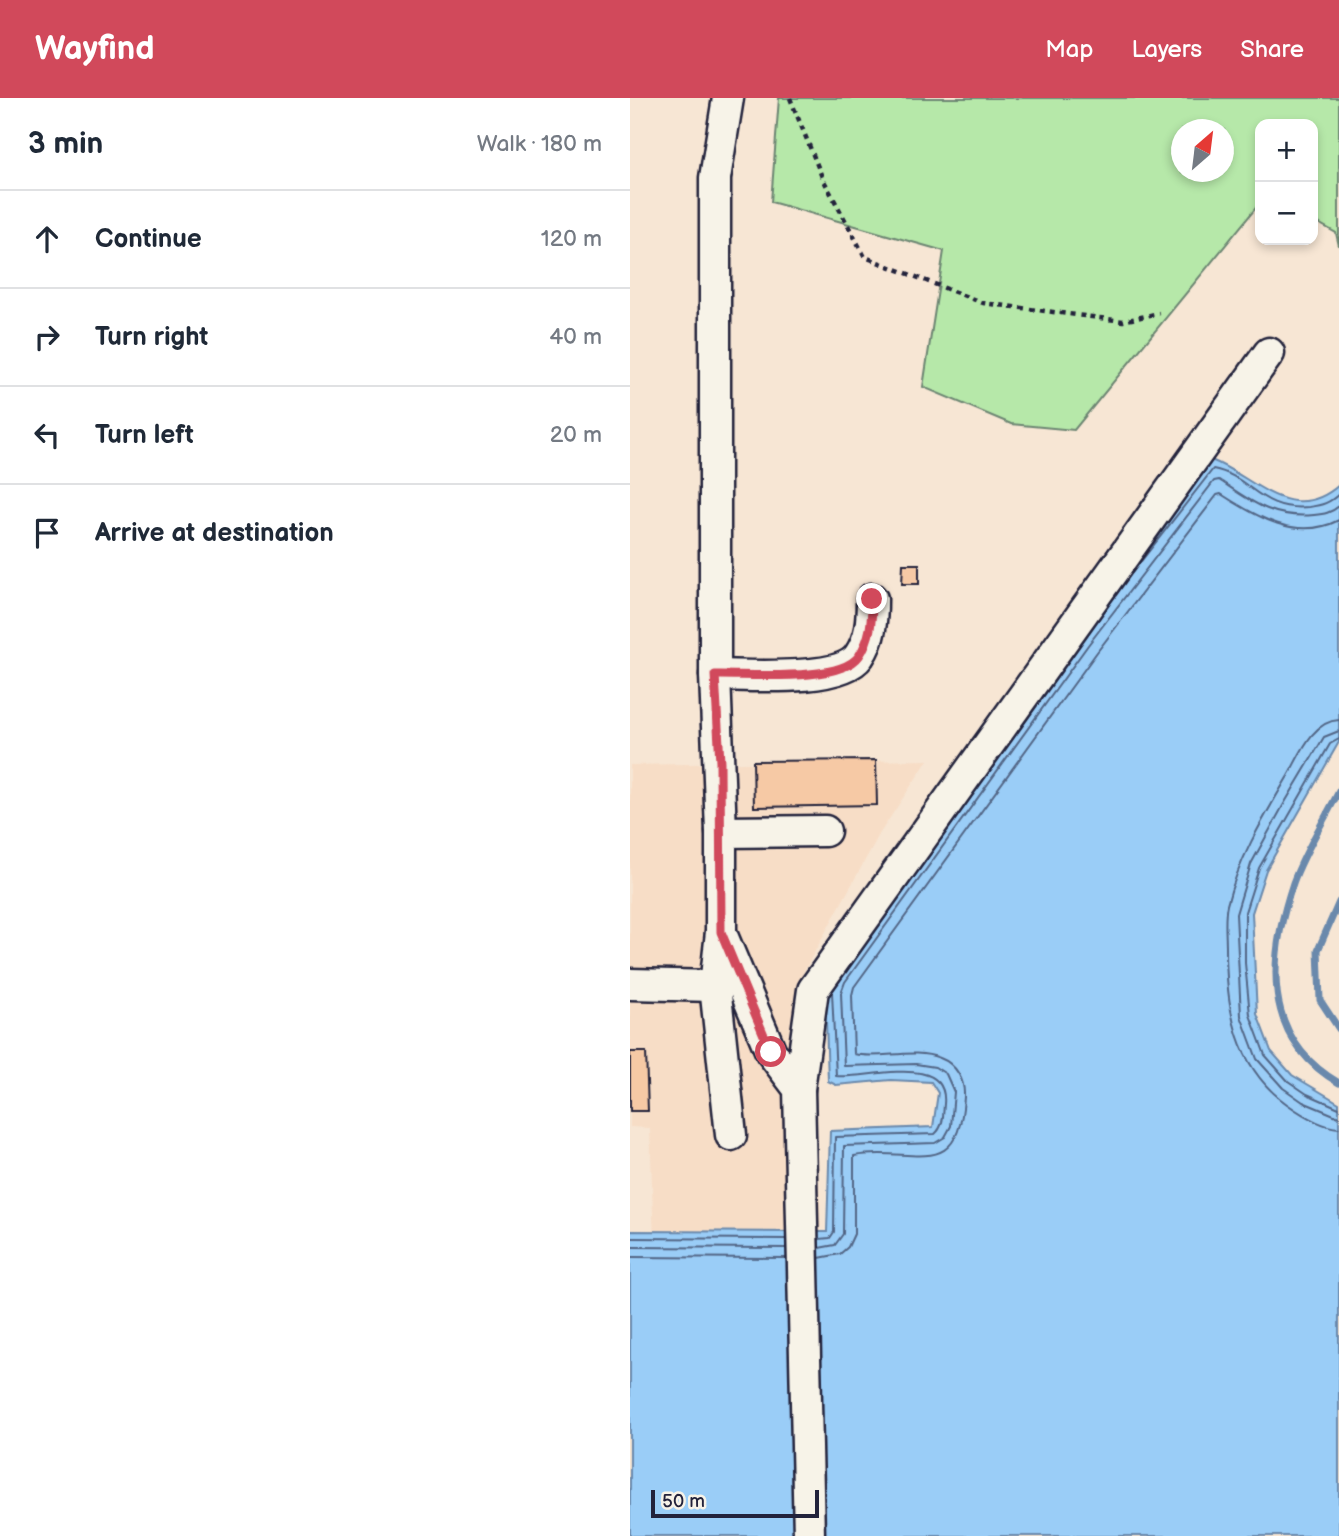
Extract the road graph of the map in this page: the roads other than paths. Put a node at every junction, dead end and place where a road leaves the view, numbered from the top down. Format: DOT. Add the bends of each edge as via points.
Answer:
graph roads {
  1 [pos="728,98"];
  2 [pos="1269,353"];
  3 [pos="872,599"];
  4 [pos="715,675"];
  5 [pos="825,831"];
  6 [pos="721,832"];
  7 [pos="721,932"];
  8 [pos="630,984"];
  9 [pos="715,986"];
  10 [pos="799,1089"];
  11 [pos="731,1135"];
  12 [pos="809,1536"];
  1 -- 4 [label="street" via="715,178"];
  2 -- 10 [label="street" via="813,990"];
  3 -- 4 [label="street" via="872,630 858,659 830,673"];
  4 -- 6 [label="street"];
  5 -- 6 [label="street"];
  6 -- 7 [label="street"];
  7 -- 9 [label="street"];
  7 -- 10 [label="street" via="771,1052"];
  8 -- 9 [label="street"];
  9 -- 11 [label="street"];
  10 -- 12 [label="street"];
}
